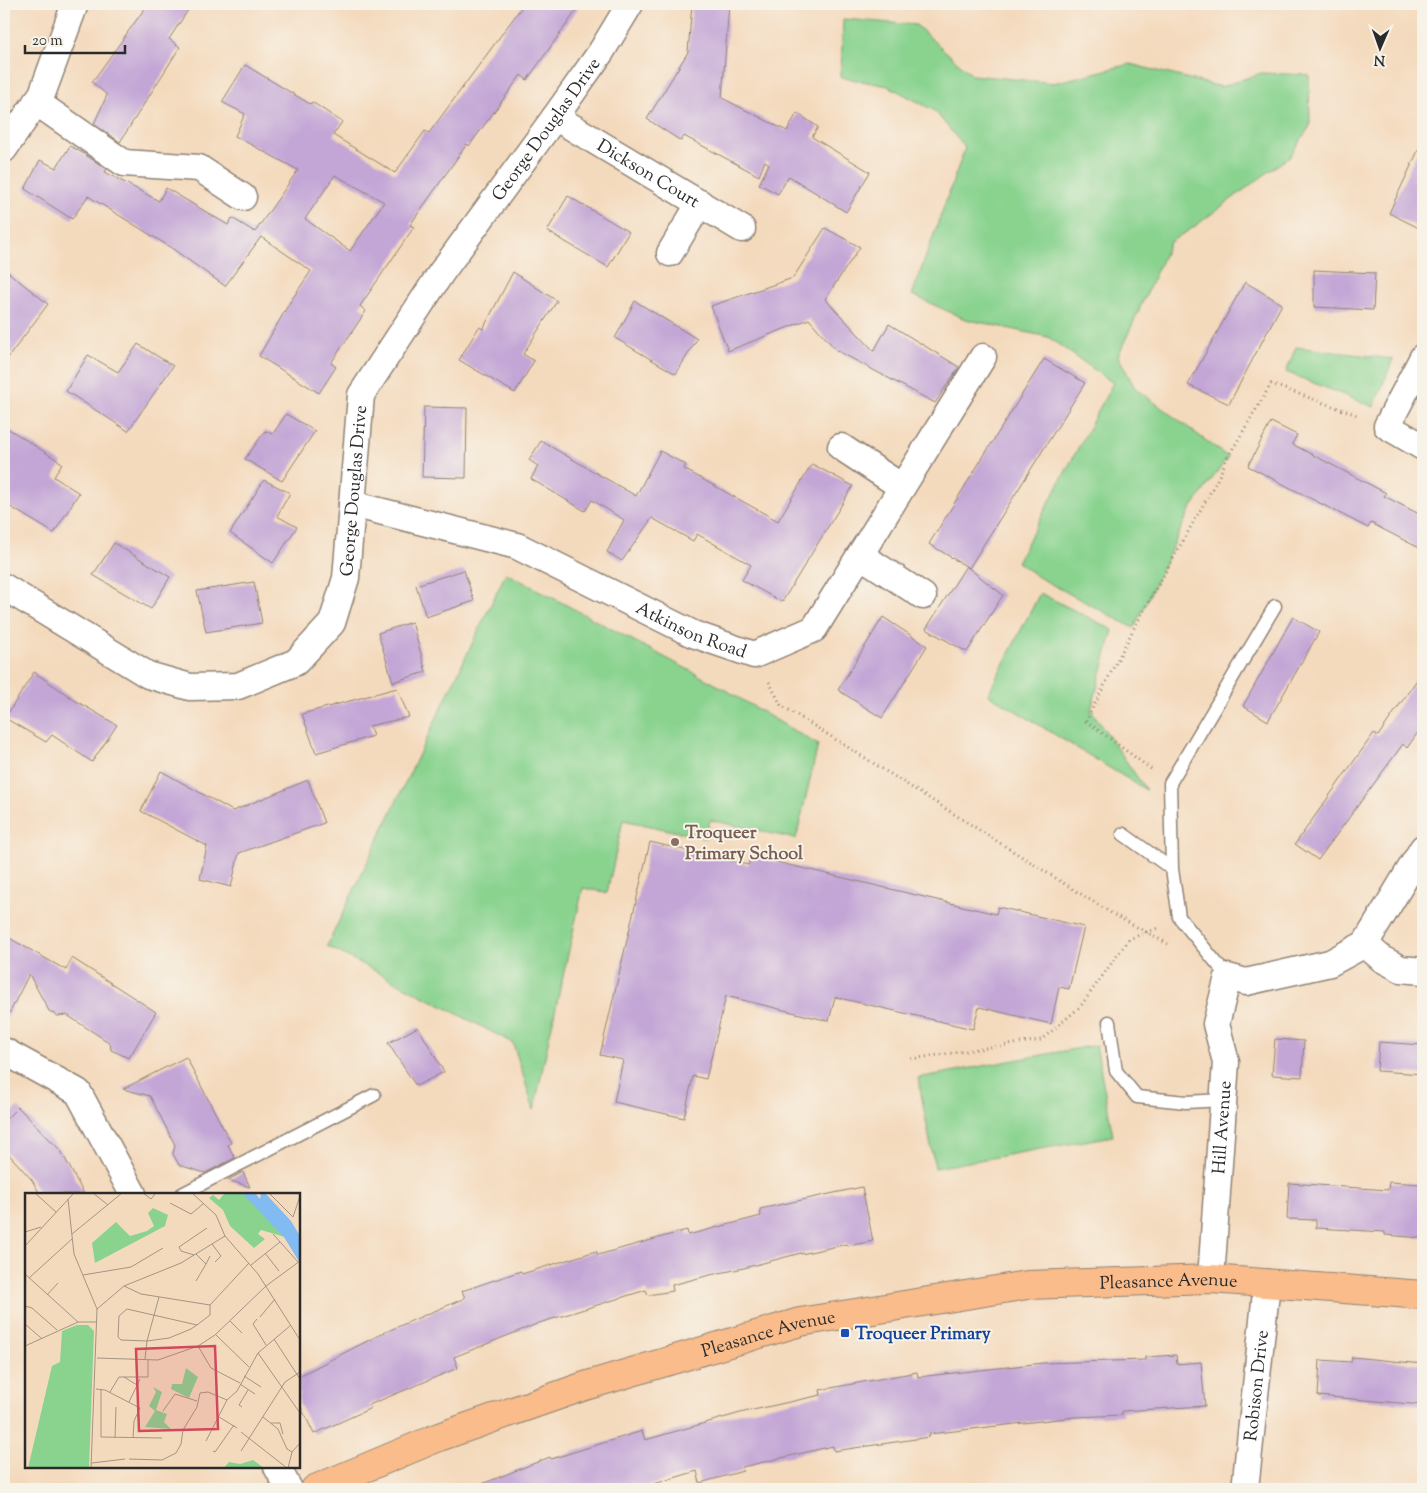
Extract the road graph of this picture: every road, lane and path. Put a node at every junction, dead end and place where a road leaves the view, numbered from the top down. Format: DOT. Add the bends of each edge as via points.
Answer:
graph roads {
  1 [pos="75,4"];
  2 [pos="630,4"];
  3 [pos="36,102"];
  4 [pos="556,117"];
  5 [pos="4,149"];
  6 [pos="243,197"];
  7 [pos="700,204"];
  8 [pos="742,229"];
  9 [pos="670,254"];
  10 [pos="983,357"];
  11 [pos="1423,357"];
  12 [pos="1387,426"];
  13 [pos="841,447"];
  14 [pos="1423,447"];
  15 [pos="902,487"];
  16 [pos="352,504"];
  17 [pos="860,555"];
  18 [pos="4,587"];
  19 [pos="923,596"];
  20 [pos="1275,606"];
  21 [pos="754,655"];
  22 [pos="1170,783"];
  23 [pos="1122,834"];
  24 [pos="1423,848"];
  25 [pos="1172,869"];
  26 [pos="1178,917"];
  27 [pos="1148,933"];
  28 [pos="1364,944"];
  29 [pos="1172,946"];
  30 [pos="1423,971"];
  31 [pos="1228,977"];
  32 [pos="1109,1022"];
  33 [pos="4,1051"];
  34 [pos="911,1059"];
  35 [pos="374,1095"];
  36 [pos="1223,1100"];
  37 [pos="132,1193"];
  38 [pos="184,1193"];
  39 [pos="1211,1280"];
  40 [pos="1267,1283"];
  41 [pos="1423,1295"];
  42 [pos="278,1468"];
  43 [pos="289,1489"];
  44 [pos="315,1489"];
  45 [pos="1245,1489"];
  1 -- 3 [label="street" via="42,94"];
  2 -- 4 [label="street, George Douglas Drive"];
  3 -- 5 [label="street"];
  3 -- 6 [label="street" via="124,163 198,168"];
  4 -- 7 [label="street, Dickson Court"];
  4 -- 16 [label="street, George Douglas Drive" via="441,273 361,395"];
  7 -- 8 [label="street, Dickson Court"];
  7 -- 9 [label="street"];
  10 -- 15 [label="street, Atkinson Road"];
  11 -- 12 [label="street"];
  12 -- 14 [label="street"];
  12 -- 22 [label="path" via="1271,384 1134,628 1086,721"];
  13 -- 15 [label="street"];
  15 -- 17 [label="street, Atkinson Road"];
  16 -- 18 [label="street, George Douglas Drive" via="346,578 332,624 296,662 238,686 190,687 148,675"];
  16 -- 21 [label="street, Atkinson Road" via="517,546 693,634"];
  17 -- 19 [label="street"];
  17 -- 21 [label="street, Atkinson Road" via="814,629"];
  20 -- 22 [label="lane"];
  21 -- 27 [label="path" via="781,705"];
  22 -- 25 [label="lane"];
  23 -- 25 [label="lane"];
  24 -- 28 [label="street"];
  25 -- 26 [label="lane"];
  26 -- 27 [label="path"];
  26 -- 31 [label="lane"];
  27 -- 29 [label="path"];
  27 -- 34 [label="path" via="1129,939 1080,1007 1041,1040"];
  28 -- 30 [label="street" via="1401,969"];
  28 -- 31 [label="street" via="1330,964 1246,982"];
  31 -- 36 [label="street, Hill Avenue" via="1216,1024 1226,1062"];
  32 -- 36 [label="lane" via="1116,1071 1137,1097 1186,1102"];
  33 -- 37 [label="street" via="78,1092"];
  35 -- 38 [label="lane"];
  36 -- 39 [label="street, Hill Avenue"];
  39 -- 40 [label="main road, Pleasance Avenue"];
  39 -- 44 [label="main road, Pleasance Avenue" via="1027,1285 800,1322 576,1389 439,1437"];
  40 -- 41 [label="main road, Pleasance Avenue"];
  40 -- 45 [label="street, Robison Drive"];
  42 -- 43 [label="street"];
}
